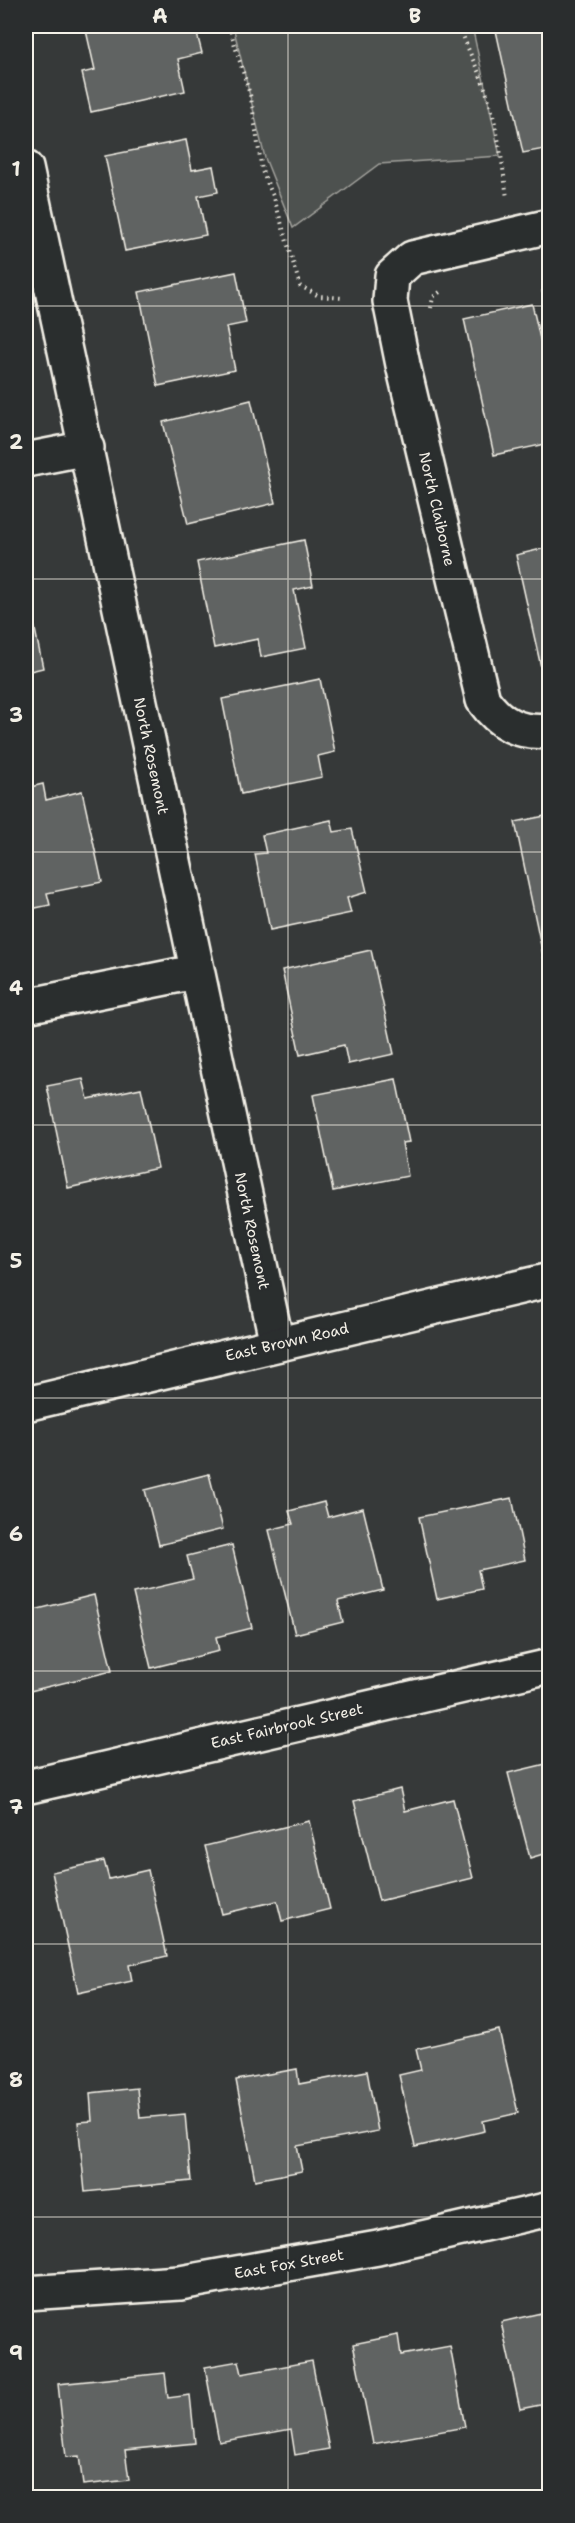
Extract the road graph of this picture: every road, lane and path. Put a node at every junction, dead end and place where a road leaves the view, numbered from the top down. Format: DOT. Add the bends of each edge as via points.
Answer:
graph roads {
  1 [pos="229,26"];
  2 [pos="460,26"];
  3 [pos="26,168"];
  4 [pos="507,201"];
  5 [pos="549,226"];
  6 [pos="442,290"];
  7 [pos="343,298"];
  8 [pos="430,313"];
  9 [pos="87,448"];
  10 [pos="26,460"];
  11 [pos="549,731"];
  12 [pos="195,972"];
  13 [pos="26,1006"];
  14 [pos="549,1280"];
  15 [pos="277,1344"];
  16 [pos="26,1404"];
  17 [pos="549,1666"];
  18 [pos="26,1787"];
  19 [pos="549,2209"];
  20 [pos="26,2293"];
  1 -- 7 [label="path" via="250,98 262,171 300,286 319,296"];
  2 -- 4 [label="path" via="490,107"];
  3 -- 9 [label="street, North Rosemont"];
  5 -- 11 [label="street, North Claiborne" via="412,258 392,276 390,301 483,699 495,717 514,727"];
  6 -- 8 [label="path" via="433,297"];
  9 -- 10 [label="street"];
  9 -- 12 [label="street, North Rosemont"];
  12 -- 13 [label="street"];
  12 -- 15 [label="street, North Rosemont"];
  14 -- 15 [label="street, East Brown Road"];
  15 -- 16 [label="street, East Brown Road"];
  17 -- 18 [label="street, East Fairbrook Street"];
  19 -- 20 [label="street, East Fox Street" via="378,2248 180,2283"];
}
